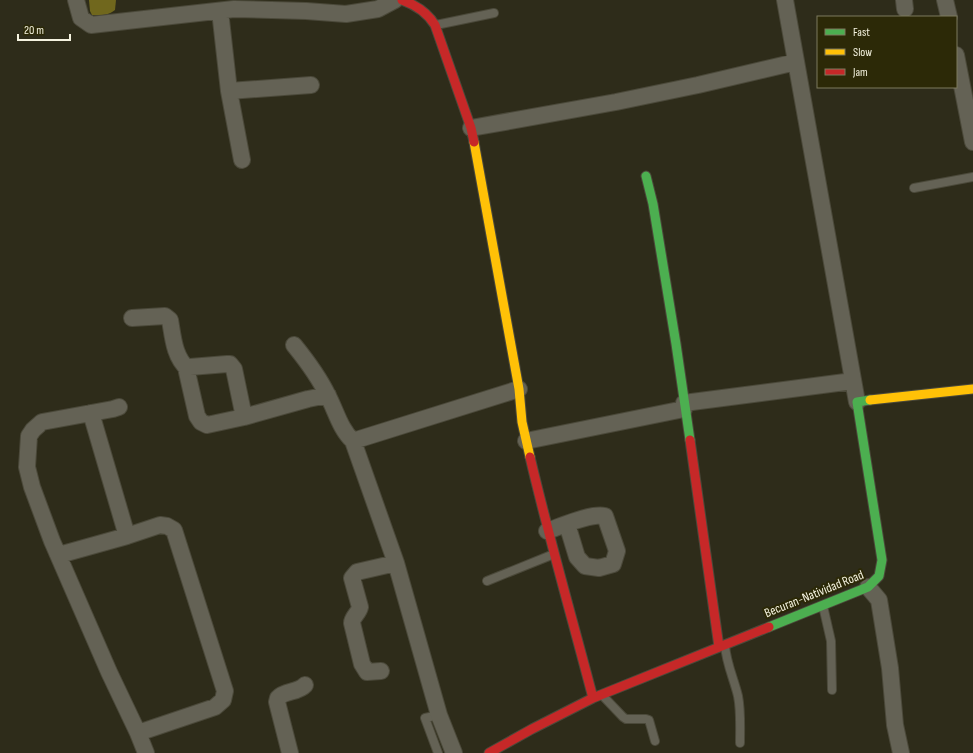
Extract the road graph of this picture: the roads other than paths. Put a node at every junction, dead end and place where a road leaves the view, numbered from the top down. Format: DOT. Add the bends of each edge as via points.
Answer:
graph roads {
  1 [pos="76,0"];
  2 [pos="395,0"];
  3 [pos="402,0"];
  4 [pos="785,0"];
  5 [pos="945,0"];
  6 [pos="220,11"];
  7 [pos="494,13"];
  8 [pos="949,16"];
  9 [pos="435,25"];
  10 [pos="957,60"];
  11 [pos="796,62"];
  12 [pos="311,85"];
  13 [pos="229,91"];
  14 [pos="471,128"];
  15 [pos="973,142"];
  16 [pos="242,160"];
  17 [pos="646,176"];
  18 [pos="973,177"];
  19 [pos="914,188"];
  20 [pos="132,318"];
  21 [pos="294,345"];
  22 [pos="188,369"];
  23 [pos="853,381"];
  24 [pos="518,388"];
  25 [pos="973,389"];
  26 [pos="328,395"];
  27 [pos="857,402"];
  28 [pos="684,406"];
  29 [pos="120,407"];
  30 [pos="91,413"];
  31 [pos="244,417"];
  32 [pos="352,441"];
  33 [pos="526,441"];
  34 [pos="567,524"];
  35 [pos="547,531"];
  36 [pos="127,536"];
  37 [pos="555,554"];
  38 [pos="59,556"];
  39 [pos="396,563"];
  40 [pos="487,581"];
  41 [pos="868,587"];
  42 [pos="823,605"];
  43 [pos="722,646"];
  44 [pos="381,671"];
  45 [pos="305,685"];
  46 [pos="832,690"];
  47 [pos="597,696"];
  48 [pos="439,715"];
  49 [pos="138,733"];
  50 [pos="655,741"];
  51 [pos="740,743"];
  52 [pos="146,753"];
  53 [pos="290,753"];
  54 [pos="438,753"];
  55 [pos="454,753"];
  56 [pos="490,753"];
  57 [pos="900,753"];
  1 -- 6 [label="street" via="81,18 91,26"];
  2 -- 6 [label="street" via="378,9 346,14 234,9"];
  3 -- 9 [label="street" via="425,10"];
  4 -- 11 [label="street"];
  5 -- 8 [label="street"];
  6 -- 13 [label="street"];
  7 -- 9 [label="lane"];
  9 -- 14 [label="street"];
  10 -- 15 [label="street"];
  11 -- 14 [label="street" via="676,90"];
  11 -- 23 [label="street"];
  12 -- 13 [label="street"];
  13 -- 16 [label="street"];
  14 -- 24 [label="street"];
  17 -- 28 [label="street" via="653,204"];
  18 -- 19 [label="lane"];
  20 -- 22 [label="street" via="168,317 178,356"];
  21 -- 26 [label="street"];
  22 -- 31 [label="street" via="227,364 232,366"];
  22 -- 31 [label="street" via="197,416 201,422 207,424"];
  23 -- 27 [label="street"];
  23 -- 28 [label="street"];
  24 -- 32 [label="street"];
  24 -- 33 [label="street"];
  25 -- 27 [label="street"];
  26 -- 31 [label="street"];
  26 -- 32 [label="street" via="343,429"];
  27 -- 41 [label="street, Becuran-Natividad Road" via="882,560 880,576"];
  28 -- 33 [label="street"];
  28 -- 43 [label="street"];
  29 -- 30 [label="street"];
  30 -- 36 [label="street"];
  30 -- 38 [label="street" via="42,422 29,436 28,476"];
  32 -- 39 [label="street"];
  33 -- 35 [label="street"];
  34 -- 35 [label="street"];
  35 -- 37 [label="street"];
  36 -- 38 [label="street"];
  36 -- 49 [label="street" via="160,525 174,530 225,691 223,700 215,707"];
  37 -- 40 [label="lane"];
  37 -- 47 [label="street"];
  38 -- 49 [label="street"];
  39 -- 44 [label="street" via="357,572 352,578 360,607 352,623 362,664 367,672"];
  39 -- 48 [label="street"];
  41 -- 42 [label="street, Becuran-Natividad Road"];
  41 -- 57 [label="street" via="879,600"];
  42 -- 43 [label="street, Becuran-Natividad Road"];
  42 -- 46 [label="lane" via="831,641"];
  43 -- 47 [label="street, Becuran-Natividad Road"];
  43 -- 51 [label="lane" via="738,697"];
  45 -- 53 [label="street" via="299,690 280,695 277,702"];
  47 -- 50 [label="lane" via="623,717 649,720"];
  47 -- 56 [label="street, Becuran-Natividad Road"];
  48 -- 54 [label="lane" via="425,718"];
  48 -- 55 [label="street"];
  49 -- 52 [label="street"];
}
